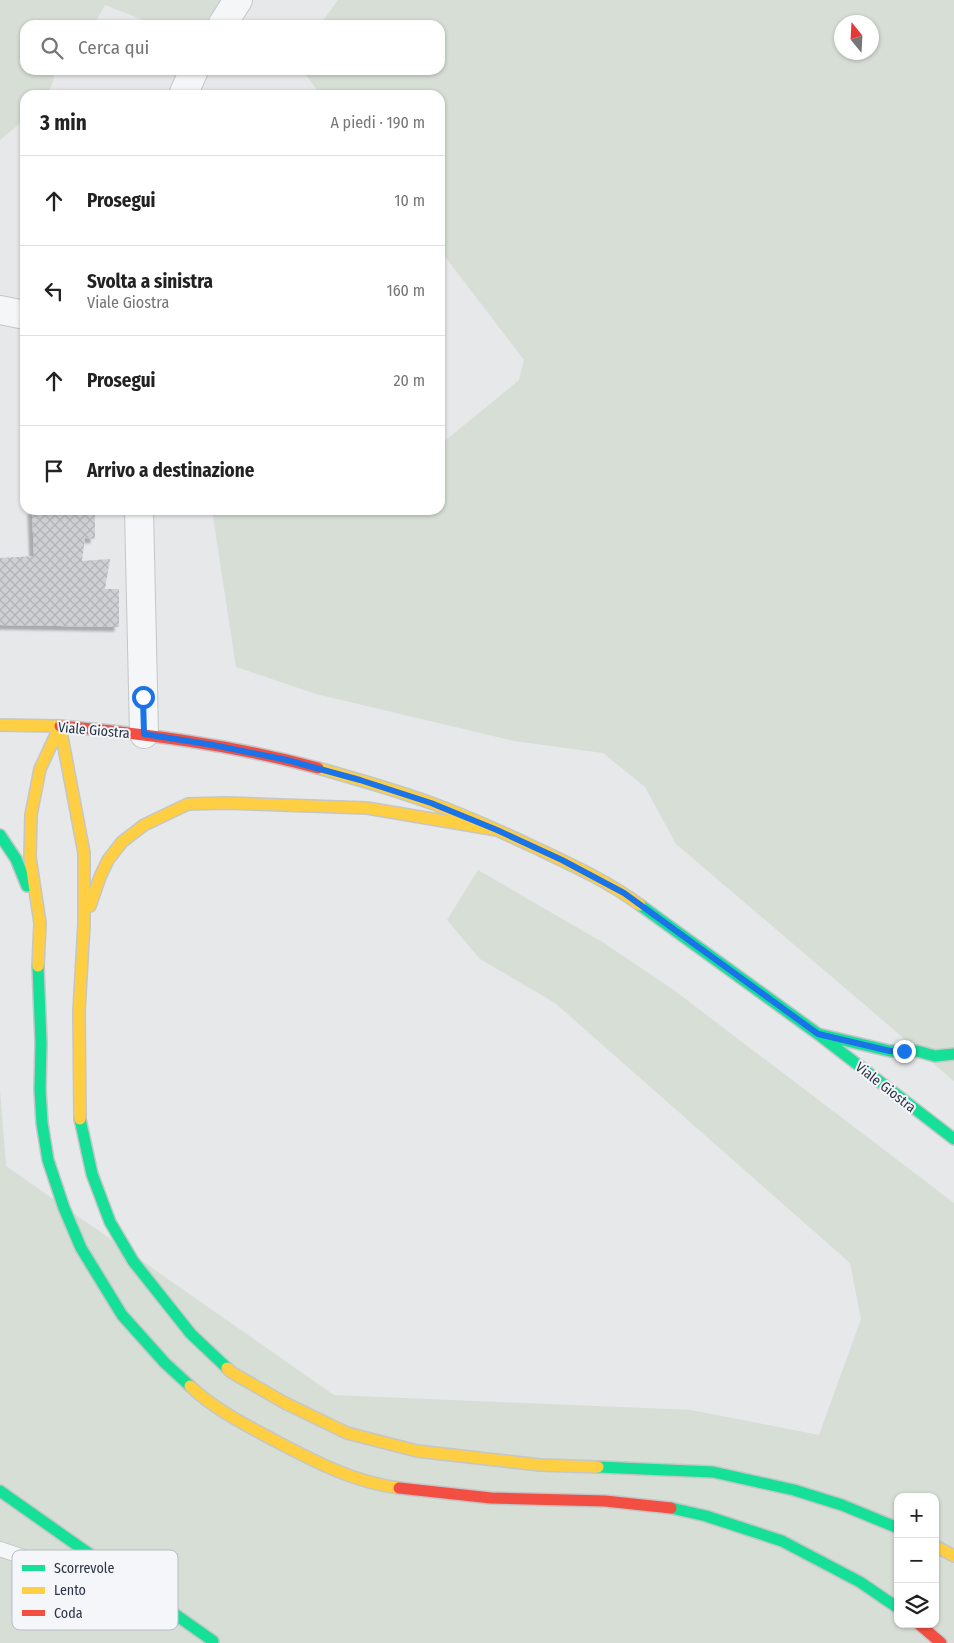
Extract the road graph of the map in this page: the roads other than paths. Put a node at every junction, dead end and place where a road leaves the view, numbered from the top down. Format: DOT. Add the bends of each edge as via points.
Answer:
graph roads {
  1 [pos="238,0"];
  2 [pos="225,20"];
  3 [pos="0,310"];
  4 [pos="20,314"];
  5 [pos="139,515"];
  6 [pos="0,725"];
  7 [pos="60,726"];
  8 [pos="144,734"];
  9 [pos="497,830"];
  10 [pos="0,835"];
  11 [pos="40,923"];
  12 [pos="84,924"];
  13 [pos="818,1034"];
  14 [pos="954,1054"];
  15 [pos="952,1135"];
  16 [pos="0,1491"];
  17 [pos="894,1526"];
  18 [pos="939,1548"];
  19 [pos="0,1549"];
  20 [pos="83,1550"];
  21 [pos="12,1553"];
  22 [pos="954,1556"];
  23 [pos="894,1605"];
  24 [pos="178,1617"];
  25 [pos="924,1628"];
  26 [pos="213,1641"];
  27 [pos="941,1643"];
  1 -- 2 [label="street"];
  3 -- 4 [label="street"];
  5 -- 8 [label="street"];
  6 -- 7 [label="main road, Viale Giostra"];
  7 -- 8 [label="main road, Viale Giostra"];
  7 -- 11 [label="main road" via="40,769 30,815 30,857"];
  7 -- 12 [label="main road" via="84,853"];
  8 -- 9 [label="main road, Viale Giostra" via="287,760 422,800"];
  9 -- 12 [label="main road" via="367,808 188,804 144,825 122,842 108,860"];
  9 -- 13 [label="main road, Viale Giostra" via="624,893"];
  10 -- 11 [label="main road" via="23,875"];
  11 -- 23 [label="main road" via="40,1090 48,1160 81,1248 122,1315 193,1389 233,1418 324,1466 358,1478 423,1492 491,1498 604,1501 670,1508 706,1516 782,1541 860,1582"];
  12 -- 17 [label="main road" via="79,1011 80,1118 92,1174 110,1222 133,1261 191,1334 232,1372 285,1403 347,1433 417,1451 540,1465 713,1472 794,1490"];
  13 -- 14 [label="main road" via="890,1051 917,1051 935,1056"];
  13 -- 15 [label="main road, Viale Giostra"];
  16 -- 20 [label="main road"];
  18 -- 22 [label="main road"];
  19 -- 21 [label="lane"];
  24 -- 26 [label="main road"];
  25 -- 27 [label="main road"];
}
